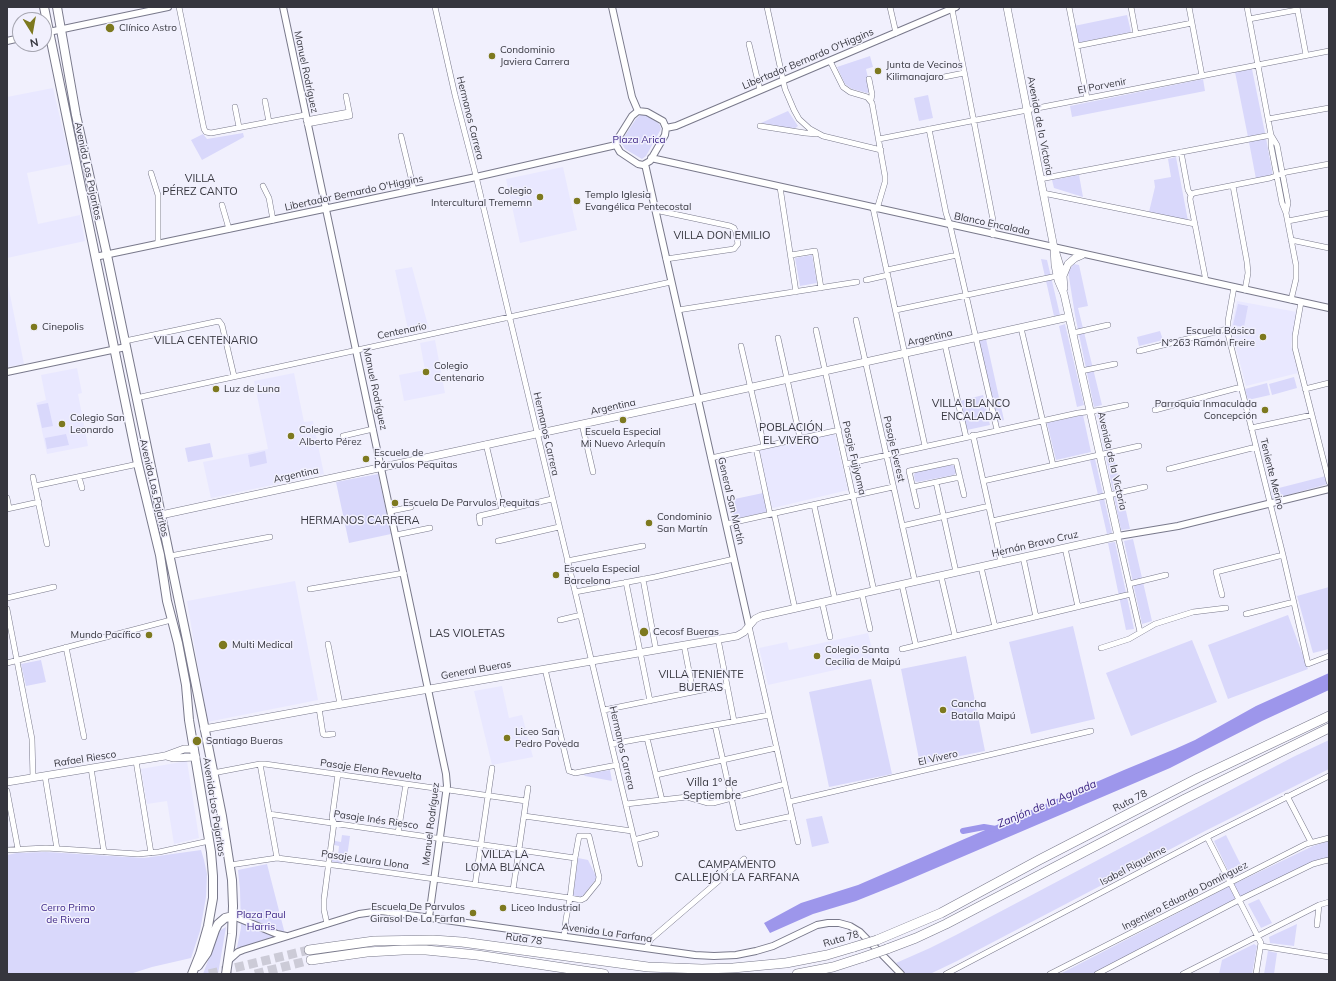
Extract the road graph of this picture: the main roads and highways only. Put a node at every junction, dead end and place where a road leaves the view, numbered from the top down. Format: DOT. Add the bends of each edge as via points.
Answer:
graph roads {
  1 [pos="57,7"];
  2 [pos="1007,7"];
  3 [pos="50,52"];
  4 [pos="1082,255"];
  5 [pos="1060,276"];
  6 [pos="1069,317"];
  7 [pos="161,515"];
  8 [pos="153,524"];
  9 [pos="1118,536"];
  10 [pos="749,626"];
  11 [pos="1329,716"];
  12 [pos="1329,728"];
  13 [pos="204,729"];
  14 [pos="195,753"];
  15 [pos="213,772"];
  16 [pos="7,782"];
  17 [pos="233,916"];
  18 [pos="308,950"];
  19 [pos="311,960"];
  20 [pos="193,972"];
  21 [pos="226,974"];
  22 [pos="604,974"];
  23 [pos="797,974"];
  1 -- 7 [label="main road, Avenida Los Pajaritos" via="76,115"];
  2 -- 5 [label="main road, Avenida de la Victoria"];
  3 -- 8 [label="main road, Avenida Los Pajaritos"];
  4 -- 5 [label="main road" via="1068,264"];
  5 -- 6 [label="main road, Avenida de la Victoria"];
  6 -- 7 [label="main road, Argentina"];
  6 -- 9 [label="main road, Avenida de la Victoria"];
  7 -- 8 [label="main road"];
  7 -- 13 [label="main road, Avenida Los Pajaritos"];
  8 -- 14 [label="main road, Avenida Los Pajaritos" via="185,678"];
  9 -- 10 [label="main road, Hernán Bravo Cruz" via="795,608 759,617"];
  10 -- 13 [label="main road, General Bueras" via="740,635"];
  11 -- 18 [label="highway, Ruta 78, bridge" via="1198,778 941,913 877,940 827,955 786,963 702,970 648,967 433,940 367,942"];
  12 -- 23 [label="highway, bridge" via="916,938 864,957"];
  13 -- 15 [label="main road, Avenida Los Pajaritos"];
  14 -- 15 [label="main road" via="205,758"];
  14 -- 16 [label="main road, Rafael Riesco" via="184,749 165,756"];
  14 -- 20 [label="main road, Avenida Los Pajaritos" via="213,876 211,910"];
  15 -- 17 [label="main road, Avenida Los Pajaritos" via="230,865"];
  17 -- 20 [label="main road" via="218,924 205,958"];
  17 -- 21 [label="main road, Avenida Los Pajaritos"];
  19 -- 22 [label="highway" via="367,952 426,950"];
}
